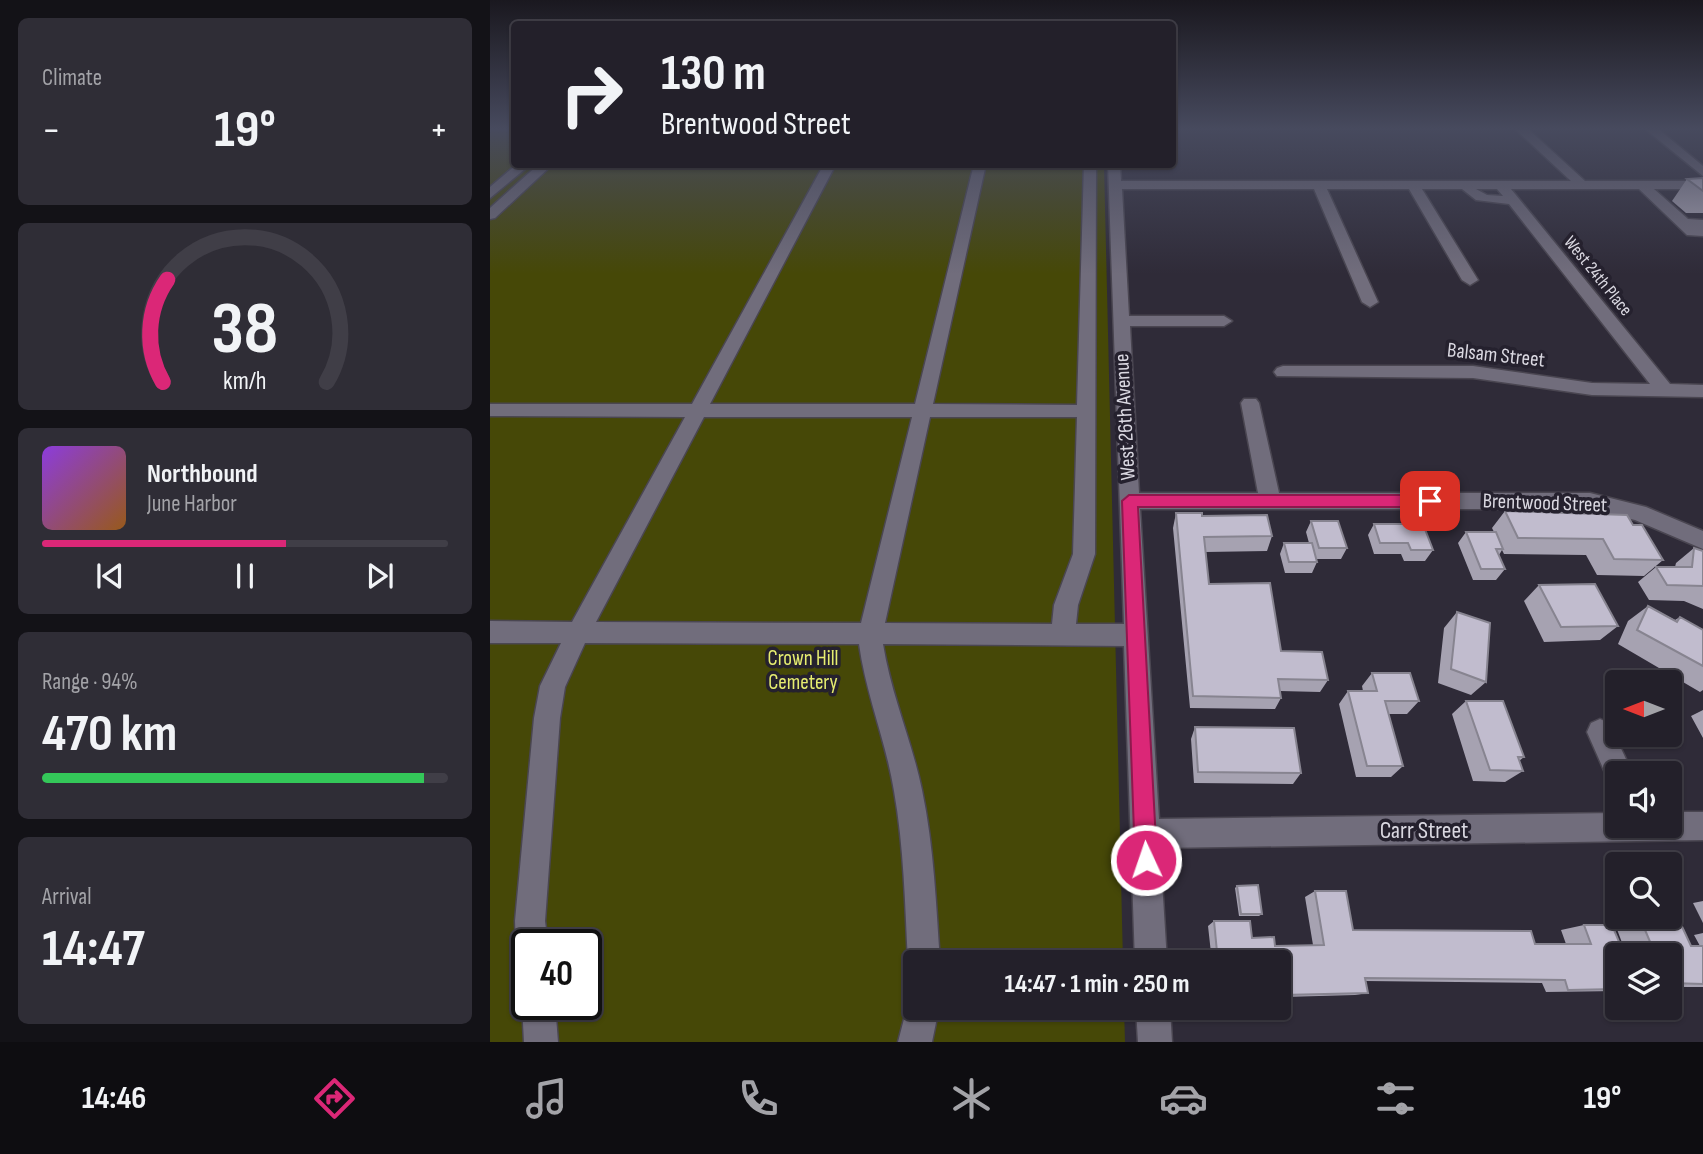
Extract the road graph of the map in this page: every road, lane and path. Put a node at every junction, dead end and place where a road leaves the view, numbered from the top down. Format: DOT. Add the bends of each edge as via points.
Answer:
graph roads {
  1 [pos="510,177"];
  2 [pos="533,177"];
  3 [pos="823,177"];
  4 [pos="977,177"];
  5 [pos="1090,177"];
  6 [pos="1114,177"];
  7 [pos="1147,177"];
  8 [pos="1574,177"];
  9 [pos="1581,184"];
  10 [pos="1642,184"];
  11 [pos="1319,185"];
  12 [pos="1413,185"];
  13 [pos="1465,185"];
  14 [pos="1501,185"];
  15 [pos="1703,185"];
  16 [pos="490,194"];
  17 [pos="1513,200"];
  18 [pos="491,214"];
  19 [pos="1684,223"];
  20 [pos="1703,223"];
  21 [pos="1703,232"];
  22 [pos="1470,280"];
  23 [pos="1370,302"];
  24 [pos="1121,321"];
  25 [pos="1224,321"];
  26 [pos="1283,372"];
  27 [pos="1703,391"];
  28 [pos="1666,392"];
  29 [pos="1250,403"];
  30 [pos="490,410"];
  31 [pos="698,411"];
  32 [pos="921,411"];
  33 [pos="1087,411"];
  34 [pos="1129,501"];
  35 [pos="1270,501"];
  36 [pos="1703,540"];
  37 [pos="579,631"];
  38 [pos="490,632"];
  39 [pos="1063,634"];
  40 [pos="870,635"];
  41 [pos="1136,635"];
  42 [pos="1600,732"];
  43 [pos="1614,761"];
  44 [pos="1682,826"];
  45 [pos="1703,826"];
  46 [pos="1605,827"];
  47 [pos="1145,834"];
  48 [pos="531,929"];
  49 [pos="923,950"];
  50 [pos="1150,950"];
  51 [pos="539,1020"];
  52 [pos="920,1020"];
  53 [pos="1154,1020"];
  54 [pos="541,1042"];
  55 [pos="915,1042"];
  56 [pos="1155,1042"];
  1 -- 2 [label="street"];
  1 -- 16 [label="street"];
  2 -- 18 [label="street"];
  3 -- 31 [label="street"];
  4 -- 32 [label="street"];
  5 -- 33 [label="street"];
  6 -- 24 [label="street, West 26th Avenue"];
  7 -- 11 [label="street"];
  8 -- 9 [label="street"];
  9 -- 10 [label="street"];
  9 -- 14 [label="street"];
  10 -- 15 [label="street"];
  10 -- 19 [label="street"];
  11 -- 12 [label="street"];
  11 -- 23 [label="street"];
  12 -- 13 [label="street"];
  12 -- 22 [label="street"];
  13 -- 14 [label="street"];
  13 -- 17 [label="street" via="1485,200"];
  14 -- 17 [label="street, West 24th Place"];
  17 -- 28 [label="street, West 24th Place"];
  19 -- 20 [label="street"];
  19 -- 21 [label="street" via="1692,232"];
  24 -- 25 [label="street"];
  24 -- 34 [label="street, West 26th Avenue"];
  26 -- 28 [label="street, Balsam Street" via="1473,372 1592,389"];
  27 -- 28 [label="street, Balsam Street"];
  29 -- 35 [label="street"];
  30 -- 31 [label="street"];
  31 -- 32 [label="street"];
  31 -- 37 [label="street"];
  32 -- 33 [label="street"];
  32 -- 40 [label="street"];
  33 -- 39 [label="street" via="1084,554 1066,605"];
  34 -- 35 [label="street, Brentwood Street"];
  34 -- 41 [label="street, West 26th Avenue"];
  35 -- 36 [label="street, Brentwood Street" via="1590,501 1639,513"];
  37 -- 38 [label="street"];
  37 -- 40 [label="street"];
  37 -- 48 [label="street" via="554,687 547,718"];
  39 -- 40 [label="street"];
  39 -- 41 [label="street"];
  40 -- 49 [label="street" via="876,677 908,789"];
  41 -- 47 [label="street, West 26th Avenue"];
  42 -- 43 [label="street"];
  44 -- 45 [label="street, Carr Street"];
  46 -- 47 [label="street, Carr Street"];
  47 -- 50 [label="street, West 26th Avenue"];
  51 -- 54 [label="street"];
  52 -- 55 [label="street"];
  53 -- 56 [label="street"];
}
